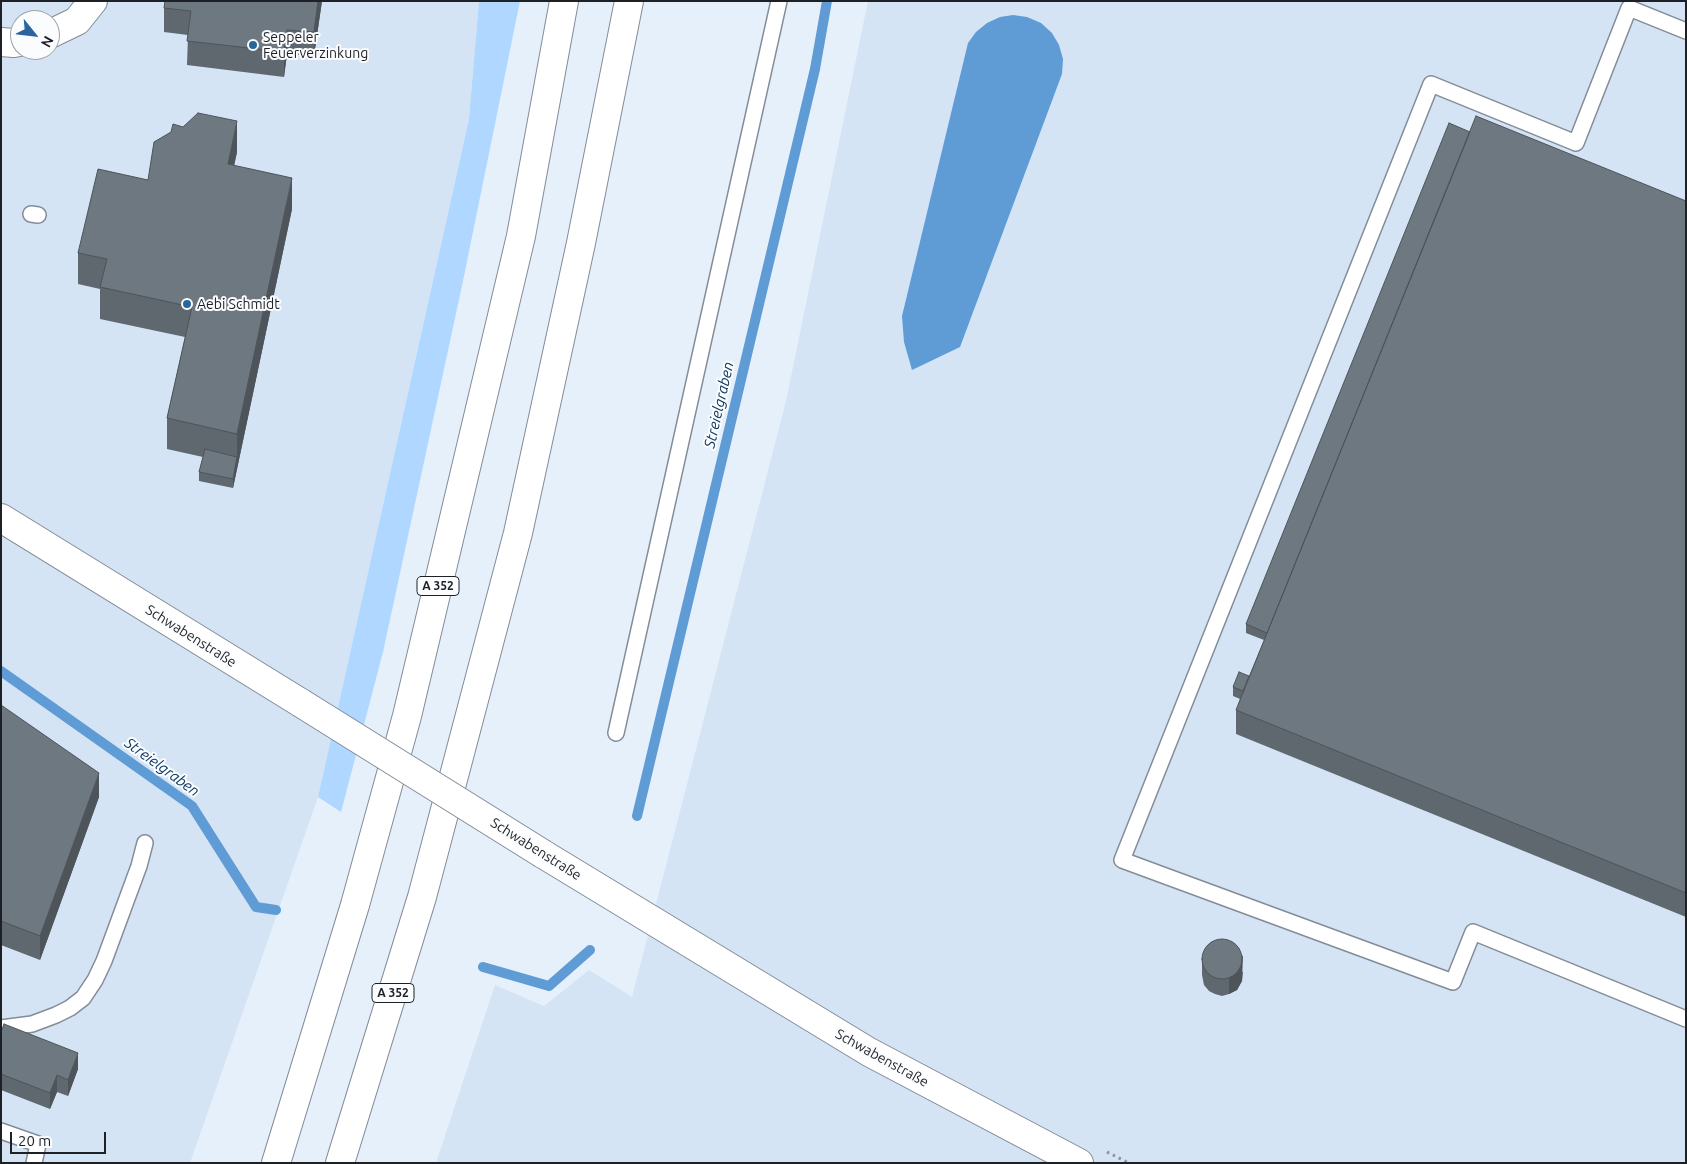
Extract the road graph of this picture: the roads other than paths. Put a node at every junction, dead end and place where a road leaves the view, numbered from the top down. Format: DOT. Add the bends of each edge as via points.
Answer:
graph roads {
  1 [pos="94,1"];
  2 [pos="564,1"];
  3 [pos="629,1"];
  4 [pos="778,1"];
  5 [pos="60,30"];
  6 [pos="1686,31"];
  7 [pos="1,518"];
  8 [pos="616,733"];
  9 [pos="145,843"];
  10 [pos="1686,1019"];
  11 [pos="1,1028"];
  12 [pos="1,1131"];
  13 [pos="34,1163"];
  14 [pos="276,1163"];
  15 [pos="340,1163"];
  16 [pos="1079,1163"];
  1 -- 5 [label="main road" via="76,21"];
  2 -- 14 [label="main road, A 352" via="521,236 407,716 355,906"];
  3 -- 15 [label="main road, A 352" via="518,533 422,897"];
  4 -- 8 [label="lane"];
  6 -- 10 [label="lane" via="1629,8 1576,142 1431,84 1122,860 1453,982 1473,932"];
  7 -- 16 [label="main road, Schwabenstraße, bridge" via="869,1052"];
  9 -- 11 [label="lane" via="104,962 82,998 70,1008 32,1024"];
  12 -- 13 [label="lane" via="38,1144"];
}
